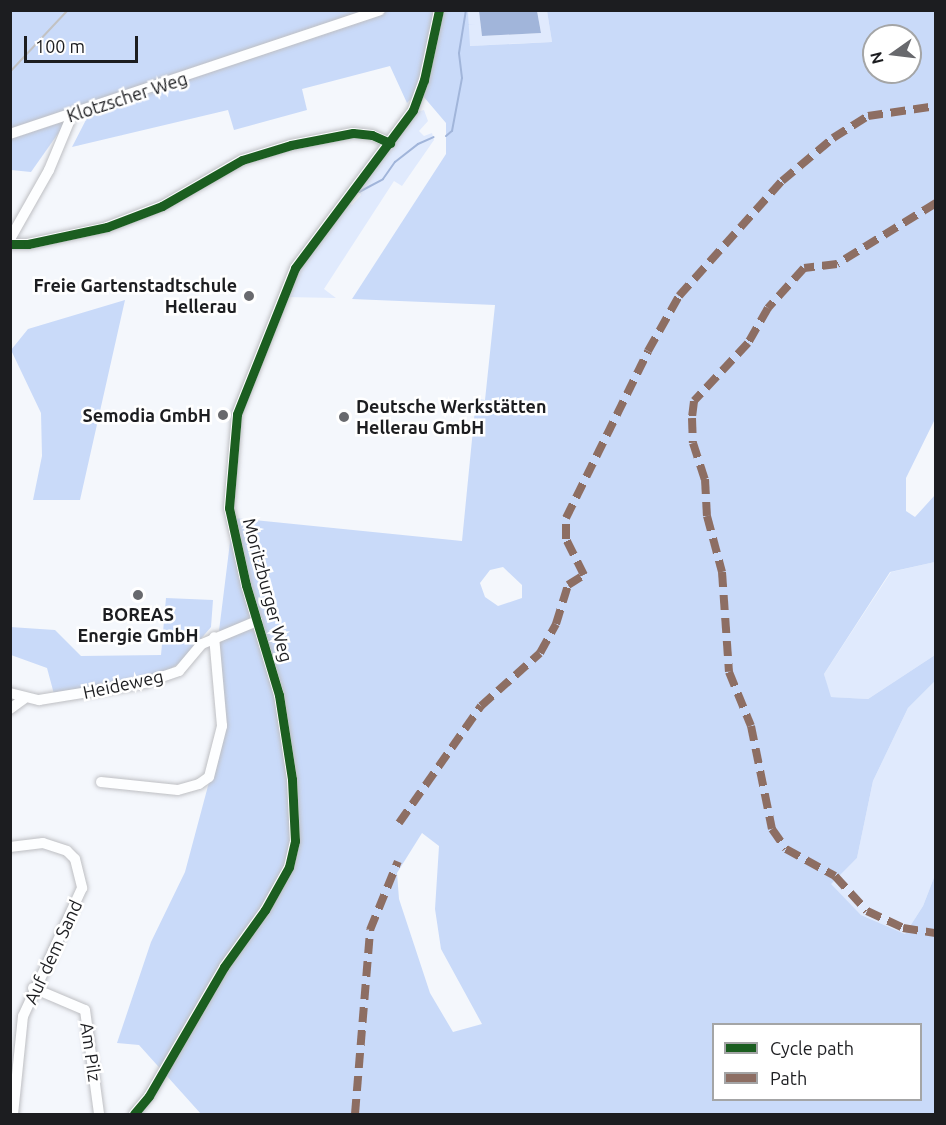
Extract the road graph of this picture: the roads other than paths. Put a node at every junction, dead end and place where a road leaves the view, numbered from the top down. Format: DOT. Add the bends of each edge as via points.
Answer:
graph roads {
  1 [pos="380,10"];
  2 [pos="427,10"];
  3 [pos="438,14"];
  4 [pos="72,115"];
  5 [pos="10,134"];
  6 [pos="390,143"];
  7 [pos="10,239"];
  8 [pos="10,244"];
  9 [pos="257,621"];
  10 [pos="214,638"];
  11 [pos="10,693"];
  12 [pos="24,699"];
  13 [pos="10,709"];
  14 [pos="101,782"];
  15 [pos="10,846"];
  16 [pos="33,988"];
  17 [pos="13,1114"];
  18 [pos="99,1114"];
  19 [pos="134,1114"];
  1 -- 4 [label="street, Klotzscher Weg"];
  2 -- 3 [label="street"];
  3 -- 6 [label="street, Moritzburger Weg" via="418,100"];
  4 -- 5 [label="street, Klotzscher Weg"];
  4 -- 7 [label="street" via="49,170"];
  6 -- 8 [label="street" via="372,135 353,133 291,145 242,160 162,206 108,227 28,244"];
  6 -- 9 [label="street, Moritzburger Weg" via="327,220 295,268 237,414 229,508"];
  9 -- 10 [label="street, Heideweg"];
  9 -- 19 [label="street, Moritzburger Weg" via="279,695 289,758 295,841 289,867"];
  10 -- 12 [label="street, Heideweg" via="202,644 179,671 144,683"];
  10 -- 14 [label="street" via="222,726 209,777 178,790"];
  11 -- 12 [label="street"];
  12 -- 13 [label="street"];
  15 -- 16 [label="street, Auf dem Sand" via="57,845 75,859 82,875 78,901"];
  16 -- 17 [label="street, Auf dem Sand" via="20,1032"];
  16 -- 18 [label="street, Am Pilz" via="85,1010"];
}
